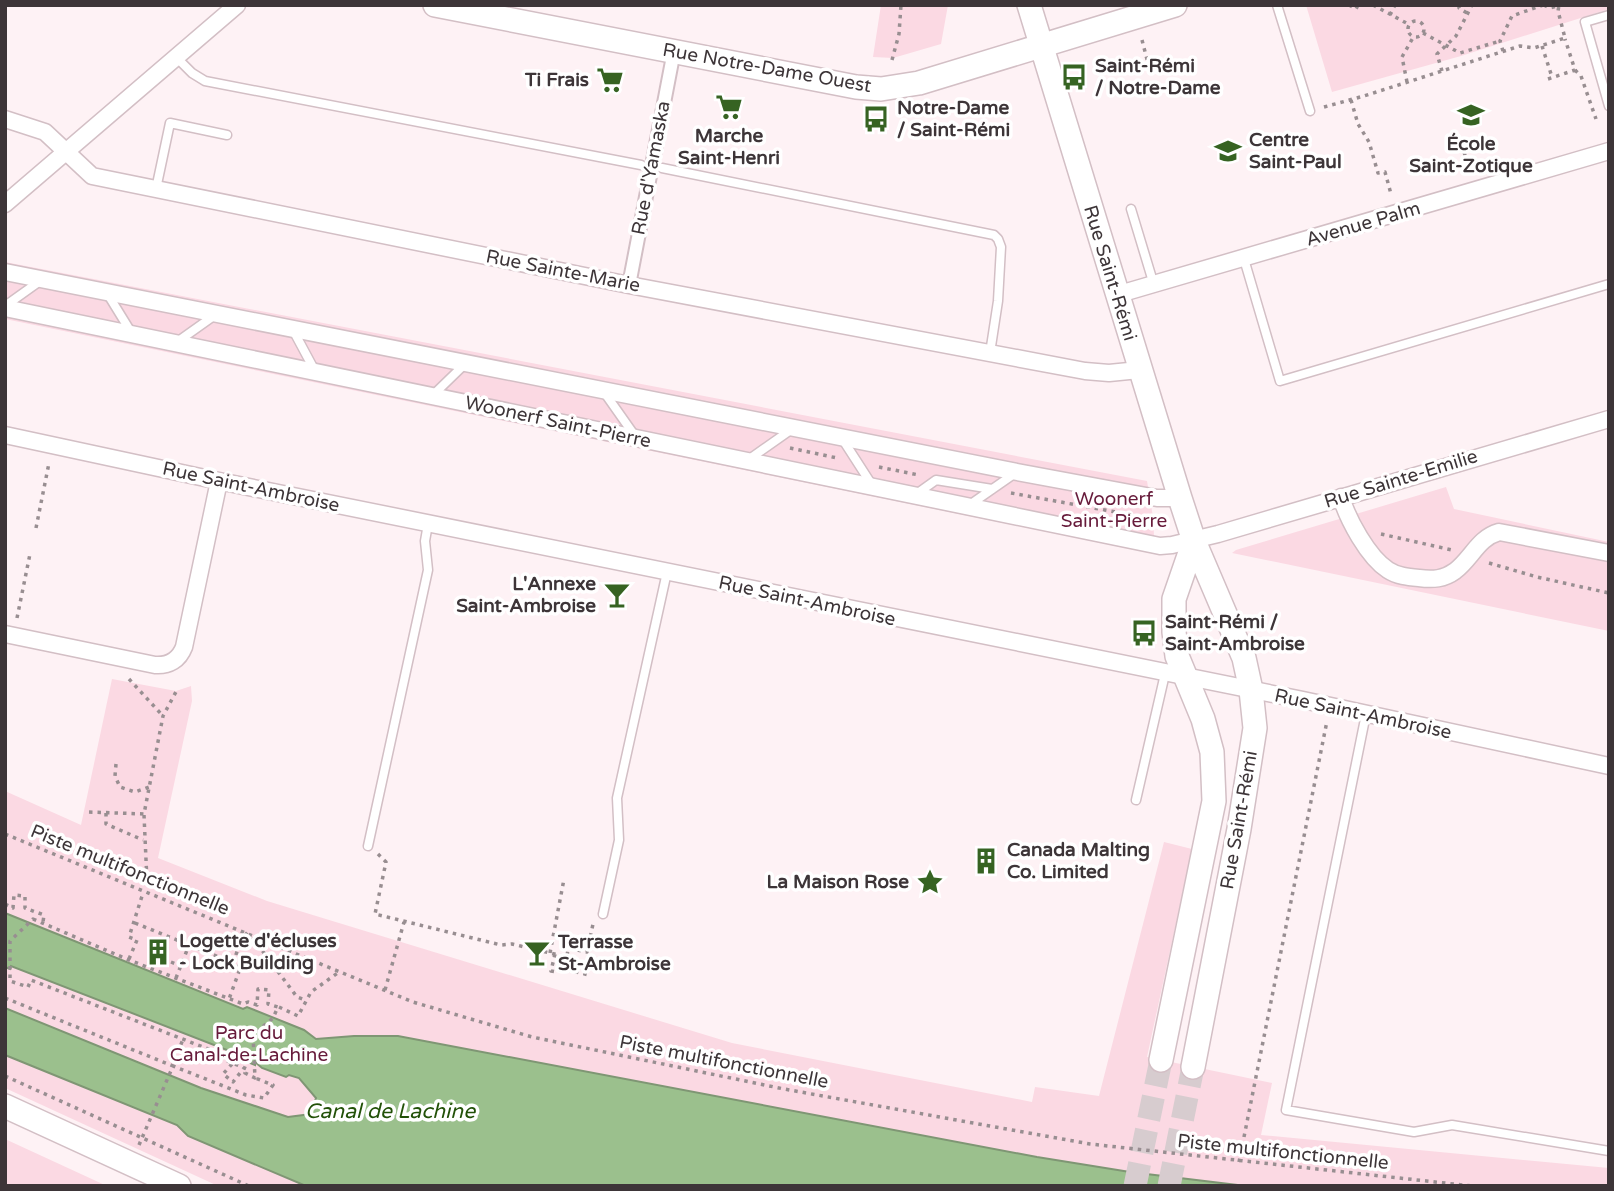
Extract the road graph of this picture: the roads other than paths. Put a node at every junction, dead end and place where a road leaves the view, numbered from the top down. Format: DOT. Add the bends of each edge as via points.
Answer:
graph roads {
  1 [pos="237,5"];
  2 [pos="435,5"];
  3 [pos="1029,5"];
  4 [pos="1175,5"];
  5 [pos="1277,5"];
  6 [pos="1609,15"];
  7 [pos="1041,46"];
  8 [pos="674,51"];
  9 [pos="176,57"];
  10 [pos="1609,106"];
  11 [pos="1310,111"];
  12 [pos="5,119"];
  13 [pos="227,135"];
  14 [pos="1609,151"];
  15 [pos="66,152"];
  16 [pos="642,165"];
  17 [pos="662,168"];
  18 [pos="156,189"];
  19 [pos="5,204"];
  20 [pos="1131,209"];
  21 [pos="1244,259"];
  22 [pos="5,272"];
  23 [pos="40,280"];
  24 [pos="1609,284"];
  25 [pos="629,285"];
  26 [pos="1154,285"];
  27 [pos="107,293"];
  28 [pos="1116,295"];
  29 [pos="5,307"];
  30 [pos="216,314"];
  31 [pos="293,330"];
  32 [pos="132,335"];
  33 [pos="175,343"];
  34 [pos="990,353"];
  35 [pos="465,364"];
  36 [pos="1139,370"];
  37 [pos="314,371"];
  38 [pos="603,391"];
  39 [pos="431,396"];
  40 [pos="1609,419"];
  41 [pos="795,428"];
  42 [pos="5,435"];
  43 [pos="842,437"];
  44 [pos="637,438"];
  45 [pos="748,461"];
  46 [pos="1017,472"];
  47 [pos="219,481"];
  48 [pos="873,487"];
  49 [pos="992,489"];
  50 [pos="915,495"];
  51 [pos="1180,498"];
  52 [pos="1341,498"];
  53 [pos="968,506"];
  54 [pos="428,524"];
  55 [pos="1194,541"];
  56 [pos="1609,553"];
  57 [pos="667,572"];
  58 [pos="5,634"];
  59 [pos="1175,676"];
  60 [pos="1251,690"];
  61 [pos="1366,714"];
  62 [pos="1609,766"];
  63 [pos="1136,800"];
  64 [pos="369,846"];
  65 [pos="603,914"];
  66 [pos="1161,1060"];
  67 [pos="1193,1067"];
  68 [pos="5,1107"];
  69 [pos="1609,1151"];
  70 [pos="179,1186"];
  1 -- 9 [label="street"];
  2 -- 8 [label="main road, Rue Notre-Dame Ouest"];
  3 -- 7 [label="main road, Rue Saint-Rémi"];
  4 -- 7 [label="main road, Rue Notre-Dame Ouest"];
  5 -- 11 [label="lane"];
  6 -- 10 [label="lane" via="1585,22"];
  7 -- 8 [label="main road, Rue Notre-Dame Ouest" via="919,83 881,89"];
  7 -- 28 [label="main road, Rue Saint-Rémi"];
  8 -- 25 [label="street, Rue d'Yamaska"];
  9 -- 15 [label="street"];
  9 -- 16 [label="lane" via="200,79 215,83"];
  12 -- 15 [label="street, Rue Sainte-Marie" via="45,131"];
  13 -- 18 [label="lane" via="170,123"];
  14 -- 21 [label="street, Avenue Palm"];
  15 -- 18 [label="street, Rue Sainte-Marie" via="92,176"];
  15 -- 19 [label="street"];
  17 -- 34 [label="lane" via="994,235 1001,247"];
  18 -- 25 [label="street, Rue Sainte-Marie"];
  20 -- 26 [label="lane"];
  21 -- 24 [label="lane" via="1280,381"];
  21 -- 26 [label="street, Avenue Palm"];
  22 -- 23 [label="street, Woonerf Saint-Pierre"];
  23 -- 27 [label="street, Woonerf Saint-Pierre"];
  23 -- 29 [label="lane"];
  25 -- 34 [label="street, Rue Sainte-Marie"];
  26 -- 28 [label="street, Avenue Palm"];
  27 -- 30 [label="street, Woonerf Saint-Pierre"];
  27 -- 32 [label="lane"];
  28 -- 36 [label="main road, Rue Saint-Rémi"];
  29 -- 32 [label="street, Woonerf Saint-Pierre"];
  30 -- 31 [label="street, Woonerf Saint-Pierre"];
  30 -- 33 [label="lane"];
  31 -- 35 [label="street, Woonerf Saint-Pierre"];
  31 -- 37 [label="lane"];
  32 -- 33 [label="street, Woonerf Saint-Pierre"];
  33 -- 37 [label="street, Woonerf Saint-Pierre"];
  34 -- 36 [label="street, Rue Sainte-Marie" via="1098,373"];
  35 -- 38 [label="street, Woonerf Saint-Pierre"];
  35 -- 39 [label="lane"];
  36 -- 51 [label="main road, Rue Saint-Rémi"];
  37 -- 39 [label="street, Woonerf Saint-Pierre"];
  38 -- 41 [label="street, Woonerf Saint-Pierre"];
  38 -- 44 [label="lane"];
  39 -- 44 [label="street, Woonerf Saint-Pierre"];
  40 -- 52 [label="street, Rue Sainte-Emilie"];
  41 -- 43 [label="street, Woonerf Saint-Pierre"];
  41 -- 45 [label="lane"];
  42 -- 47 [label="street, Rue Saint-Ambroise"];
  43 -- 46 [label="street, Woonerf Saint-Pierre"];
  43 -- 48 [label="lane"];
  44 -- 45 [label="street, Woonerf Saint-Pierre"];
  45 -- 48 [label="street, Woonerf Saint-Pierre"];
  46 -- 49 [label="lane"];
  46 -- 51 [label="street, Woonerf Saint-Pierre" via="1157,499"];
  47 -- 54 [label="street, Rue Saint-Ambroise"];
  47 -- 58 [label="street" via="184,647 175,660 155,665"];
  48 -- 50 [label="street, Woonerf Saint-Pierre"];
  49 -- 50 [label="lane" via="936,480"];
  49 -- 53 [label="lane"];
  50 -- 53 [label="street, Woonerf Saint-Pierre"];
  51 -- 55 [label="main road, Rue Saint-Rémi"];
  52 -- 55 [label="street, Rue Sainte-Emilie"];
  52 -- 56 [label="street" via="1373,555 1401,576 1428,579 1449,575 1488,535 1499,531"];
  53 -- 55 [label="street, Woonerf Saint-Pierre" via="1160,546"];
  54 -- 57 [label="street, Rue Saint-Ambroise"];
  54 -- 64 [label="lane" via="428,570"];
  55 -- 59 [label="main road, Rue Saint-Rémi" via="1174,599"];
  55 -- 60 [label="main road, Rue Saint-Rémi" via="1244,658"];
  57 -- 59 [label="street, Rue Saint-Ambroise"];
  57 -- 65 [label="lane" via="617,798 620,840"];
  59 -- 60 [label="street, Rue Saint-Ambroise"];
  59 -- 63 [label="lane"];
  59 -- 66 [label="main road, Rue Saint-Rémi" via="1203,719 1212,752 1214,801"];
  60 -- 61 [label="street, Rue Saint-Ambroise"];
  60 -- 67 [label="main road, Rue Saint-Rémi" via="1255,728 1249,771"];
  61 -- 62 [label="street, Rue Saint-Ambroise"];
  61 -- 69 [label="lane" via="1286,1110 1414,1132 1451,1125"];
  68 -- 70 [label="main road"];
}
